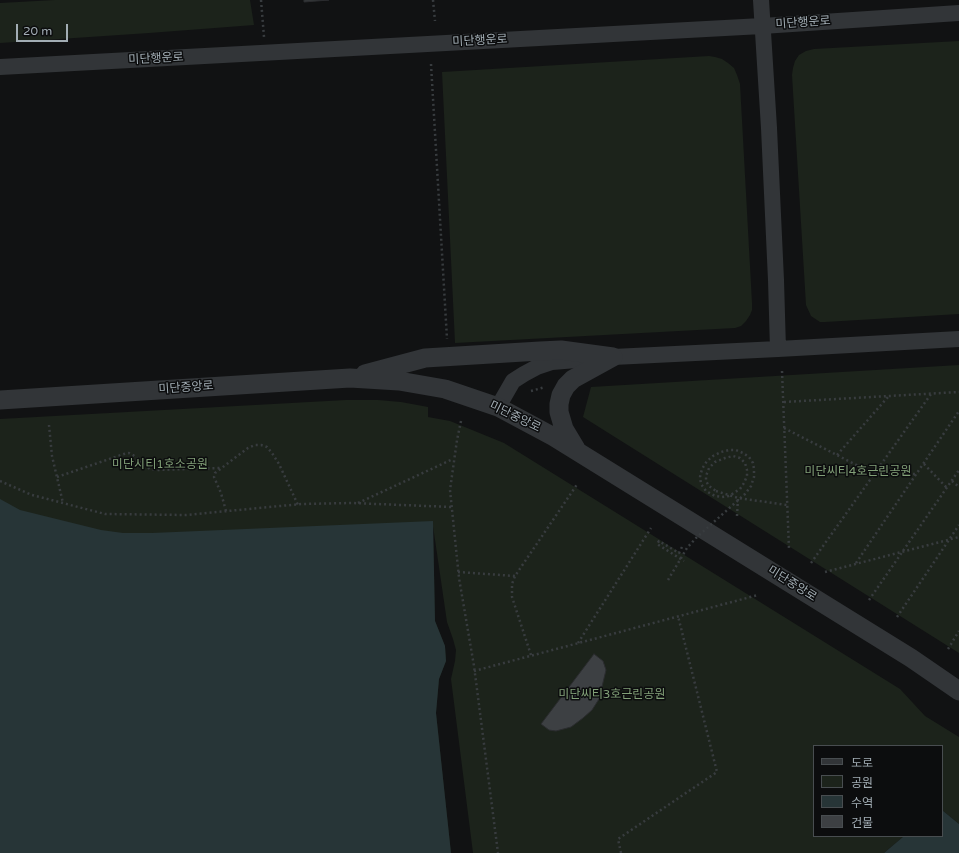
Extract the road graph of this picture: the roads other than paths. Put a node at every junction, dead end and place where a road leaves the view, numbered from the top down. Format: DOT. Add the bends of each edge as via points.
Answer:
graph roads {
  1 [pos="760,0"];
  2 [pos="959,13"];
  3 [pos="762,26"];
  4 [pos="0,67"];
  5 [pos="959,339"];
  6 [pos="778,349"];
  7 [pos="613,357"];
  8 [pos="350,378"];
  9 [pos="0,400"];
  10 [pos="498,406"];
  11 [pos="576,450"];
  12 [pos="959,691"];
  1 -- 3 [label="street"];
  2 -- 3 [label="street, 미단행운로"];
  3 -- 4 [label="street, 미단행운로"];
  3 -- 6 [label="street"];
  5 -- 6 [label="street"];
  6 -- 7 [label="street"];
  7 -- 8 [label="street" via="561,350 540,350 425,358"];
  7 -- 10 [label="street" via="552,362 537,367 513,381"];
  7 -- 11 [label="street" via="573,379 561,395 559,412 564,429"];
  8 -- 9 [label="street, 미단중앙로"];
  8 -- 10 [label="street, 미단중앙로" via="399,381 445,389"];
  10 -- 11 [label="street, 미단중앙로"];
  11 -- 12 [label="street, 미단중앙로" via="911,658"];
}
